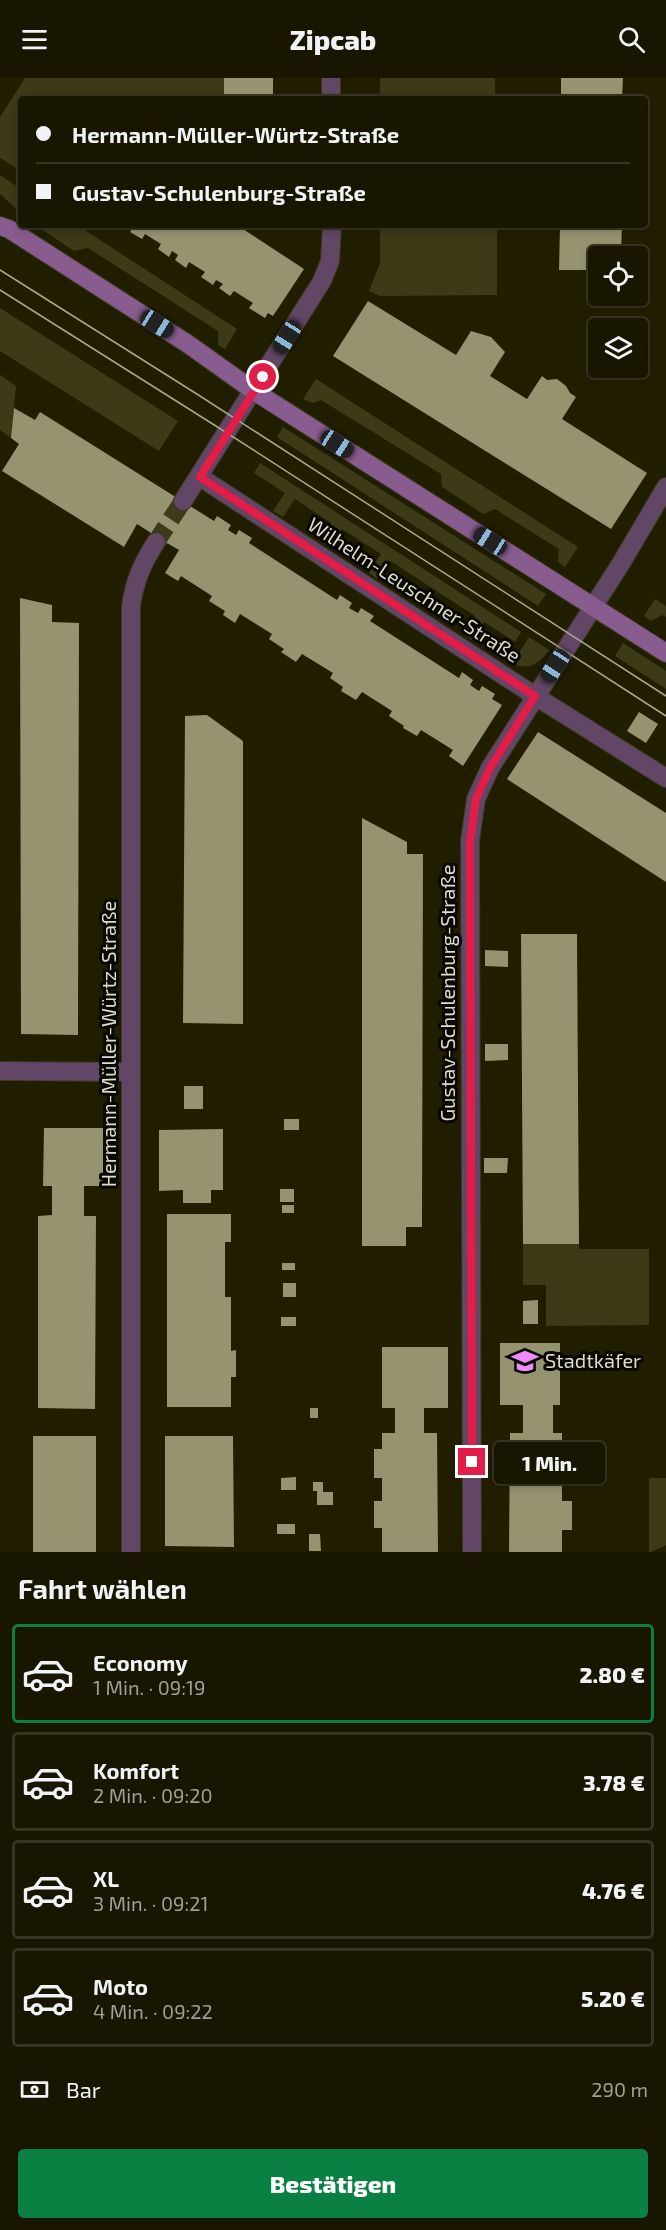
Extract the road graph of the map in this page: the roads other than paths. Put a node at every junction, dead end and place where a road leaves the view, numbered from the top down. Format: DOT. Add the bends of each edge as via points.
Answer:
graph roads {
  1 [pos="331,78"];
  2 [pos="331,96"];
  3 [pos="3,225"];
  4 [pos="332,228"];
  5 [pos="254,391"];
  6 [pos="200,477"];
  7 [pos="666,487"];
  8 [pos="183,501"];
  9 [pos="156,542"];
  10 [pos="593,606"];
  11 [pos="666,653"];
  12 [pos="535,696"];
  13 [pos="666,778"];
  14 [pos="0,1071"];
  15 [pos="131,1072"];
  16 [pos="131,1552"];
  17 [pos="472,1552"];
  1 -- 2 [label="street"];
  3 -- 5 [label="street"];
  4 -- 5 [label="street" via="327,271"];
  5 -- 6 [label="street"];
  5 -- 10 [label="street"];
  6 -- 8 [label="street"];
  6 -- 12 [label="street, Wilhelm-Leuschner-Straße"];
  7 -- 10 [label="street, Gustav-Schulenburg-Straße"];
  9 -- 15 [label="street, Hermann-Müller-Würtz-Straße" via="139,571 131,607"];
  10 -- 11 [label="street"];
  10 -- 12 [label="street, Gustav-Schulenburg-Straße"];
  12 -- 13 [label="street, Wilhelm-Leuschner-Straße"];
  12 -- 17 [label="street, Gustav-Schulenburg-Straße" via="490,768 476,799 470,841"];
  14 -- 15 [label="street"];
  15 -- 16 [label="street, Hermann-Müller-Würtz-Straße"];
}
